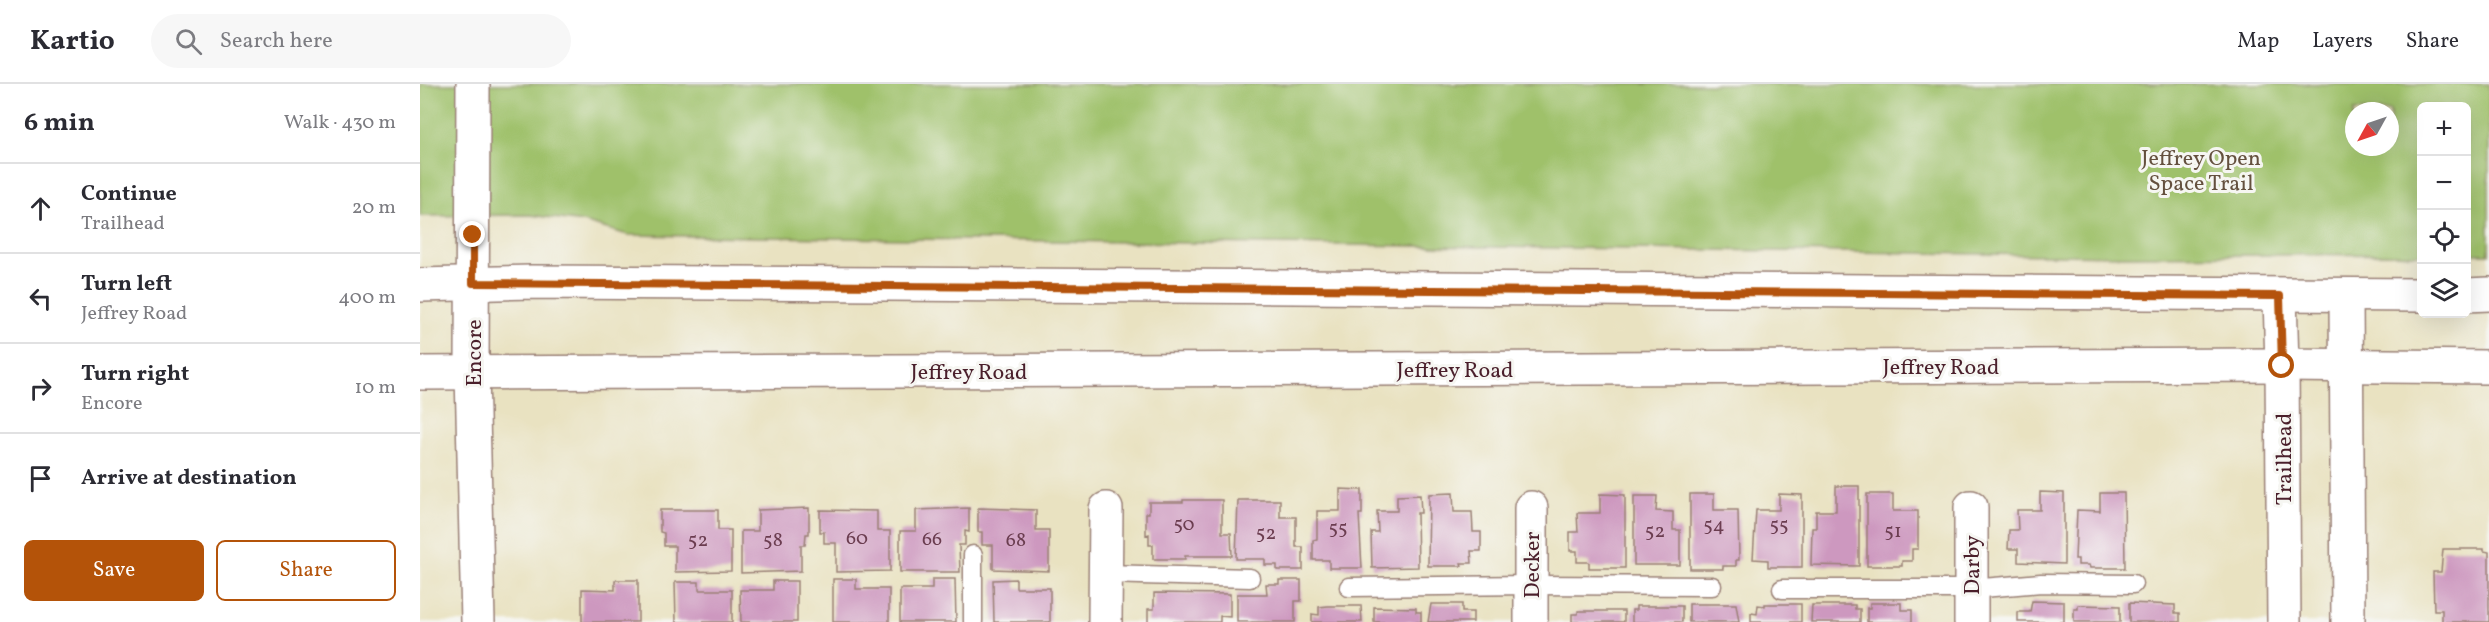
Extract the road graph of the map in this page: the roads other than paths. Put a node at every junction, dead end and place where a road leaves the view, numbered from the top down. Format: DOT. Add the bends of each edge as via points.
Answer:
graph roads {
  1 [pos="473,84"];
  2 [pos="473,283"];
  3 [pos="420,285"];
  4 [pos="2489,294"];
  5 [pos="2417,295"];
  6 [pos="2471,295"];
  7 [pos="2280,296"];
  8 [pos="2346,296"];
  9 [pos="2282,364"];
  10 [pos="2347,365"];
  11 [pos="2489,367"];
  12 [pos="420,373"];
  13 [pos="472,373"];
  14 [pos="1971,507"];
  15 [pos="1531,508"];
  16 [pos="1106,509"];
  17 [pos="973,555"];
  18 [pos="1105,574"];
  19 [pos="1250,578"];
  20 [pos="2133,584"];
  21 [pos="1531,585"];
  22 [pos="1349,586"];
  23 [pos="1712,586"];
  24 [pos="1782,589"];
  25 [pos="1971,590"];
  26 [pos="478,622"];
  27 [pos="973,622"];
  28 [pos="1105,622"];
  29 [pos="1531,622"];
  30 [pos="1971,622"];
  31 [pos="2284,622"];
  32 [pos="2348,622"];
  1 -- 2 [label="main road, Encore"];
  2 -- 3 [label="main road"];
  2 -- 7 [label="main road"];
  2 -- 13 [label="main road, Encore"];
  4 -- 6 [label="main road"];
  5 -- 8 [label="main road"];
  7 -- 8 [label="main road"];
  7 -- 9 [label="main road, Trailhead"];
  8 -- 10 [label="main road"];
  9 -- 10 [label="main road, Jeffrey Road"];
  9 -- 13 [label="main road, Jeffrey Road"];
  9 -- 31 [label="main road, Trailhead"];
  10 -- 11 [label="main road, Jeffrey Road"];
  10 -- 32 [label="main road"];
  12 -- 13 [label="main road, Jeffrey Road"];
  13 -- 26 [label="main road, Encore"];
  14 -- 25 [label="main road, Darby"];
  15 -- 21 [label="main road, Decker"];
  16 -- 18 [label="main road"];
  17 -- 27 [label="lane"];
  18 -- 19 [label="lane"];
  18 -- 28 [label="main road"];
  20 -- 25 [label="lane" via="2041,583"];
  21 -- 22 [label="lane"];
  21 -- 23 [label="lane"];
  21 -- 29 [label="main road, Decker"];
  24 -- 25 [label="lane"];
  25 -- 30 [label="main road, Darby"];
}
